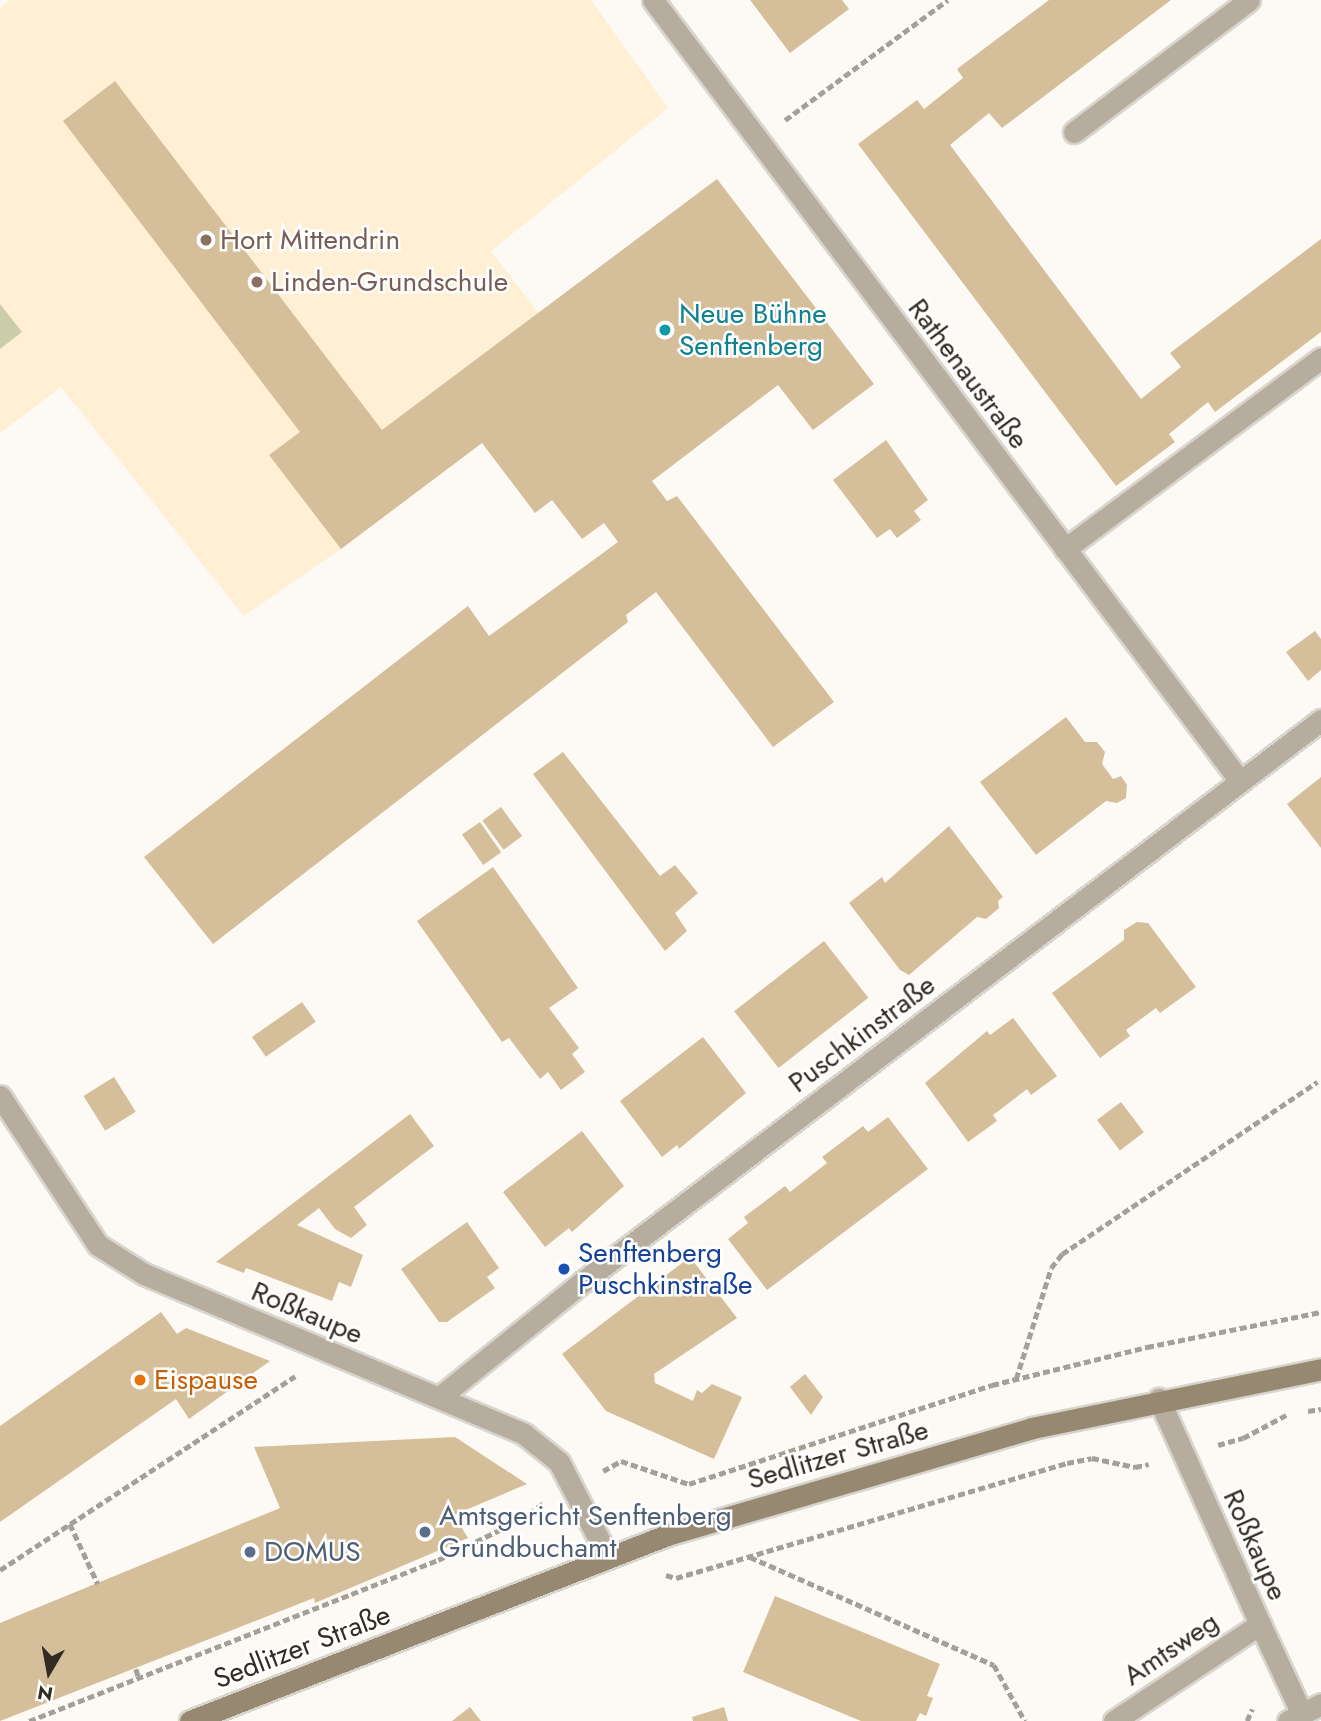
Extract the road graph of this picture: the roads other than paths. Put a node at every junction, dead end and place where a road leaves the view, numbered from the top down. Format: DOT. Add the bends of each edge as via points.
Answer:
graph roads {
  1 [pos="653,0"];
  2 [pos="1249,0"];
  3 [pos="1074,132"];
  4 [pos="1321,358"];
  5 [pos="1065,549"];
  6 [pos="1321,720"];
  7 [pos="1240,781"];
  8 [pos="0,1096"];
  9 [pos="1321,1369"];
  10 [pos="441,1396"];
  11 [pos="1159,1399"];
  12 [pos="608,1557"];
  13 [pos="1260,1624"];
  14 [pos="1304,1713"];
  15 [pos="190,1721"];
  16 [pos="1114,1721"];
  1 -- 5 [label="street, Rathenaustraße"];
  2 -- 3 [label="street"];
  4 -- 5 [label="street"];
  5 -- 7 [label="street, Rathenaustraße"];
  6 -- 7 [label="street, Puschkinstraße"];
  7 -- 10 [label="street, Puschkinstraße" via="581,1283"];
  8 -- 10 [label="street, Roßkaupe" via="97,1245 144,1274 328,1354"];
  9 -- 11 [label="main road, Sedlitzer Straße"];
  10 -- 12 [label="street, Roßkaupe" via="546,1448 575,1487"];
  11 -- 12 [label="main road, Sedlitzer Straße" via="1032,1428 667,1535"];
  11 -- 13 [label="street, Roßkaupe"];
  12 -- 15 [label="main road, Sedlitzer Straße"];
  13 -- 14 [label="street, Roßkaupe"];
  13 -- 16 [label="street, Amtsweg"];
}
